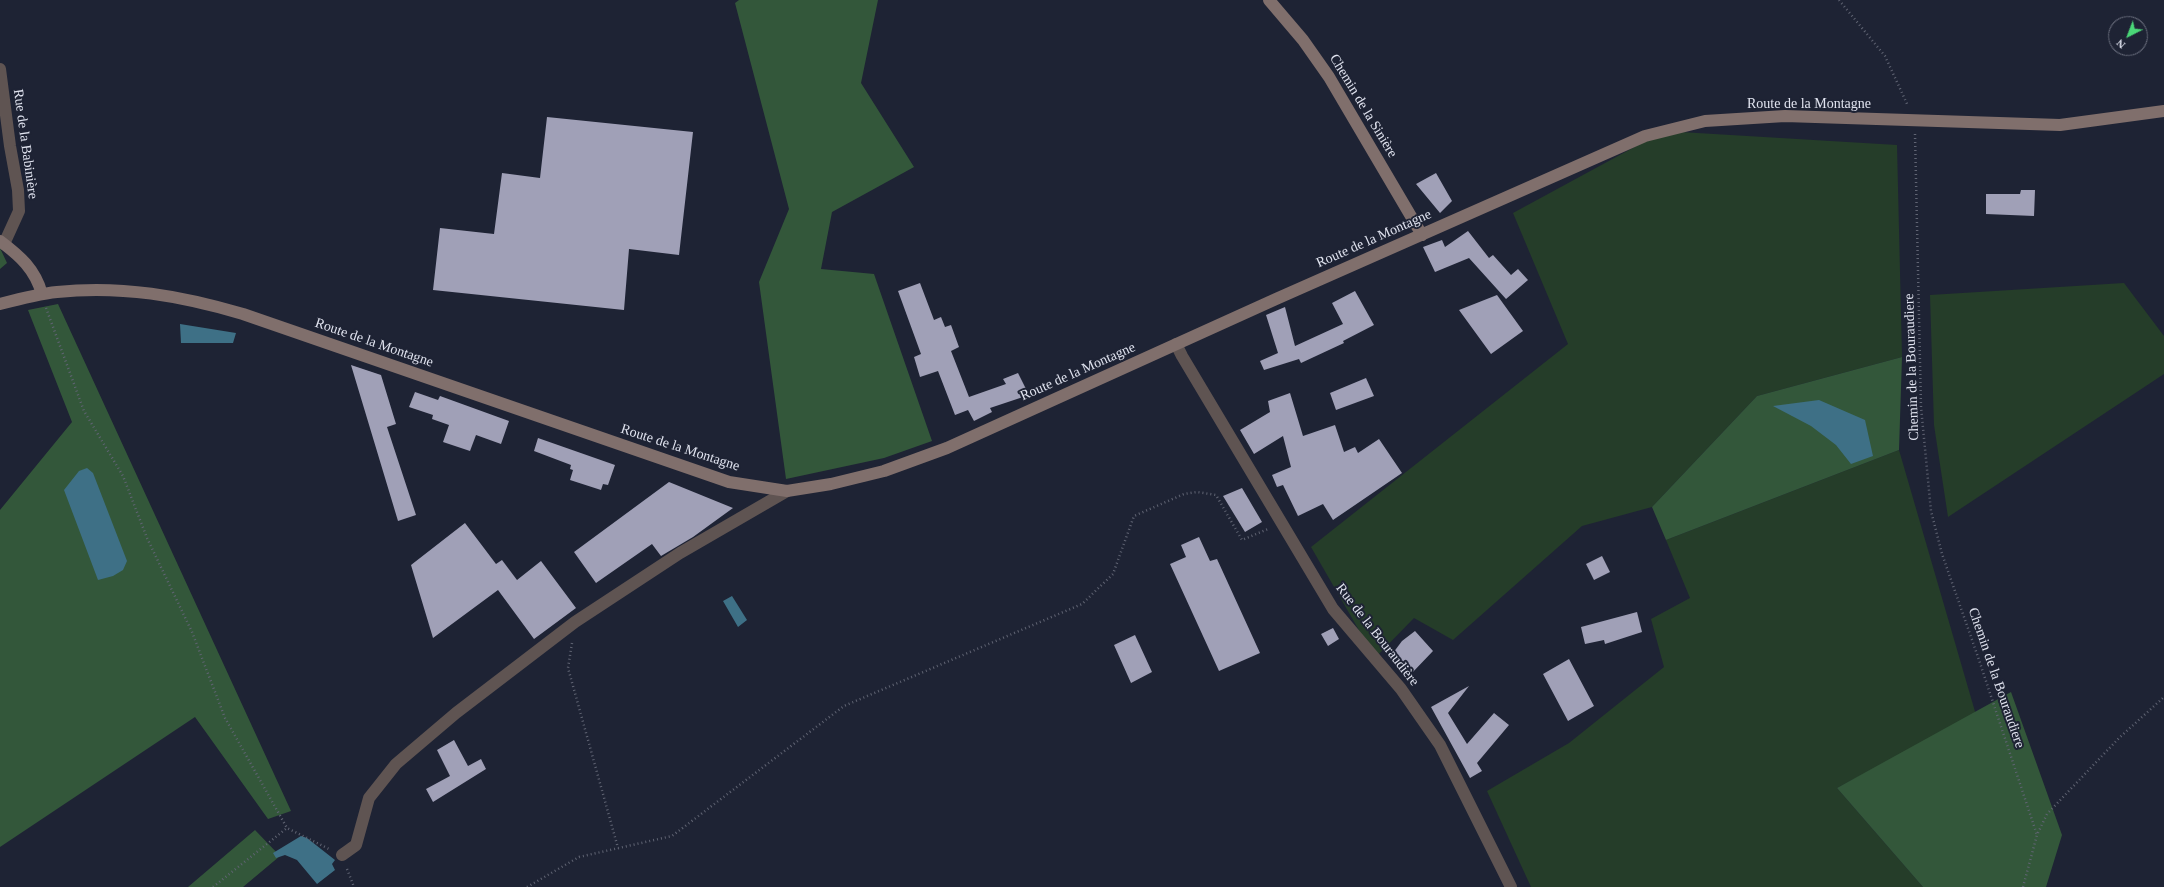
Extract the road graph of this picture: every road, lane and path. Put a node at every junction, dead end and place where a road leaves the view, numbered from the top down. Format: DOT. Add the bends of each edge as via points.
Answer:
graph roads {
  1 [pos="1269,0"];
  2 [pos="1839,0"];
  3 [pos="0,69"];
  4 [pos="2164,111"];
  5 [pos="1915,121"];
  6 [pos="1422,235"];
  7 [pos="2,243"];
  8 [pos="42,294"];
  9 [pos="0,304"];
  10 [pos="1176,344"];
  11 [pos="787,490"];
  12 [pos="1282,523"];
  13 [pos="574,622"];
  14 [pos="2164,697"];
  15 [pos="2037,835"];
  16 [pos="618,848"];
  17 [pos="342,855"];
  18 [pos="213,887"];
  19 [pos="527,887"];
  20 [pos="1511,887"];
  21 [pos="2023,887"];
  1 -- 6 [label="street, Chemin de la Sinière" via="1304,40 1329,77"];
  2 -- 5 [label="path, Chemin de la Bouraudiere" via="1885,56"];
  3 -- 7 [label="street, Rue de la Babinière" via="19,211"];
  4 -- 5 [label="street, Route de la Montagne" via="2060,125"];
  5 -- 6 [label="street, Route de la Montagne" via="1785,116 1705,121 1646,136"];
  5 -- 15 [label="path, Chemin de la Bouraudiere" via="1920,407 1931,511 1942,554"];
  6 -- 10 [label="street, Route de la Montagne"];
  7 -- 8 [label="street" via="25,260 38,280"];
  8 -- 9 [label="street, Route de la Montagne"];
  8 -- 11 [label="street, Route de la Montagne" via="96,290 157,294 200,301 729,482"];
  8 -- 18 [label="path" via="84,411 123,476 147,538 192,632 225,718 287,828"];
  10 -- 11 [label="street, Route de la Montagne" via="947,448 884,471 831,484"];
  10 -- 12 [label="street, Rue de la Bouraudière"];
  11 -- 13 [label="street" via="680,553"];
  12 -- 16 [label="path" via="1242,540 1216,495 1197,492 1184,494 1134,516 1113,574 1082,604 844,706 672,836"];
  12 -- 20 [label="street, Rue de la Bouraudière" via="1333,609 1401,689 1440,745"];
  13 -- 16 [label="path" via="568,668"];
  13 -- 17 [label="street" via="456,713 396,764 369,798 356,845"];
  14 -- 15 [label="path" via="2119,738 2047,814"];
  15 -- 21 [label="path"];
  16 -- 19 [label="path" via="579,857"];
}
